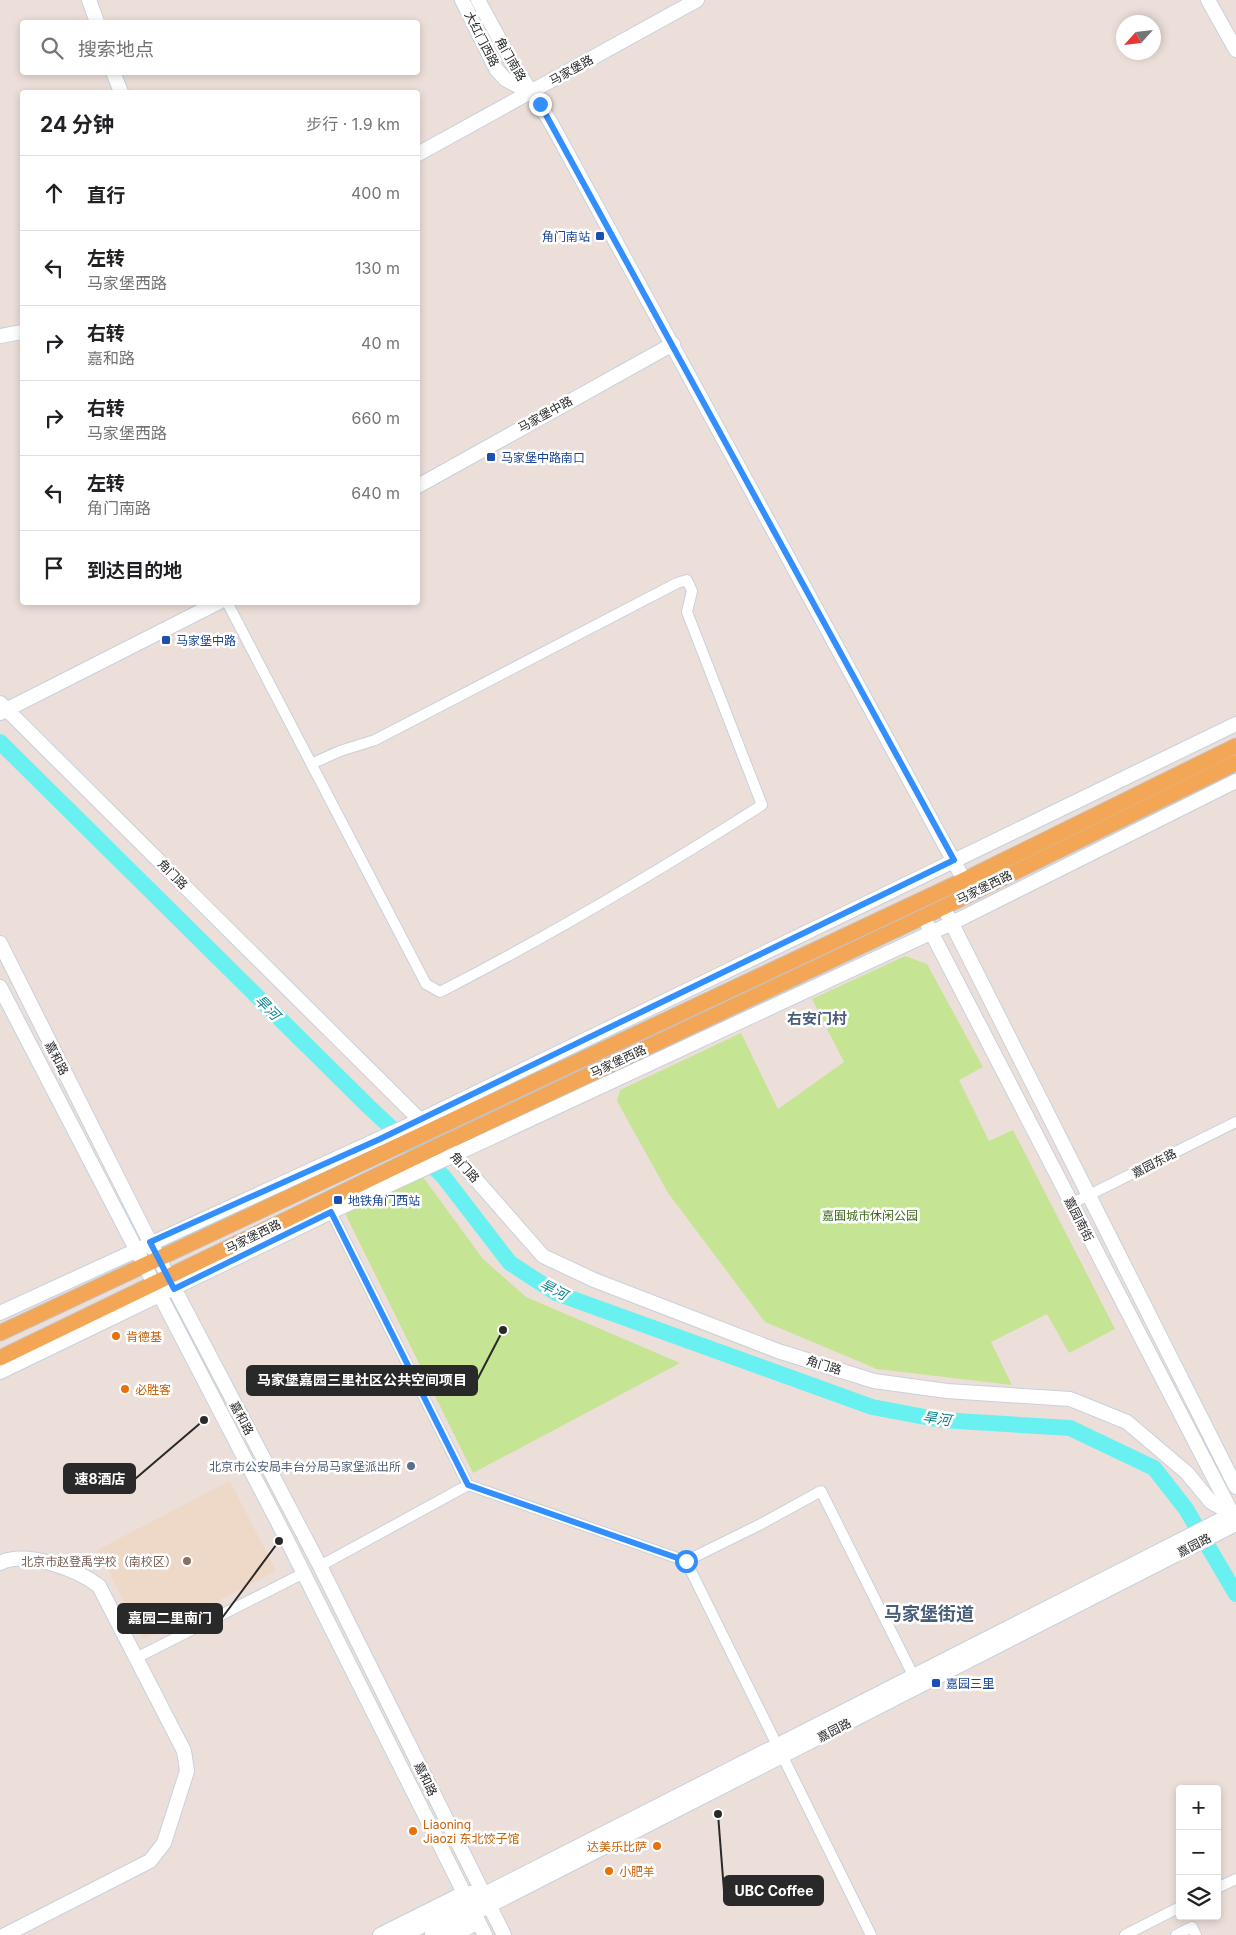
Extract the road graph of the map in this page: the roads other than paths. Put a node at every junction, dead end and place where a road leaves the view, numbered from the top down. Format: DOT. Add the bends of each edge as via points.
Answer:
graph roads {
  1 [pos="89,0"];
  2 [pos="462,0"];
  3 [pos="478,0"];
  4 [pos="697,0"];
  5 [pos="1208,0"];
  6 [pos="96,20"];
  7 [pos="1236,50"];
  8 [pos="114,75"];
  9 [pos="120,90"];
  10 [pos="530,92"];
  11 [pos="420,153"];
  12 [pos="20,332"];
  13 [pos="0,336"];
  14 [pos="673,344"];
  15 [pos="420,485"];
  16 [pos="213,605"];
  17 [pos="229,605"];
  18 [pos="2,709"];
  19 [pos="1236,724"];
  20 [pos="1236,746"];
  21 [pos="1236,763"];
  22 [pos="311,764"];
  23 [pos="1236,782"];
  24 [pos="954,860"];
  25 [pos="964,880"];
  26 [pos="944,907"];
  27 [pos="923,917"];
  28 [pos="952,923"];
  29 [pos="931,933"];
  30 [pos="0,943"];
  31 [pos="0,987"];
  32 [pos="1236,1122"];
  33 [pos="421,1127"];
  34 [pos="440,1145"];
  35 [pos="453,1157"];
  36 [pos="1089,1196"];
  37 [pos="1071,1204"];
  38 [pos="331,1212"];
  39 [pos="150,1242"];
  40 [pos="135,1250"];
  41 [pos="158,1258"];
  42 [pos="143,1265"];
  43 [pos="172,1283"];
  44 [pos="157,1290"];
  45 [pos="0,1313"];
  46 [pos="0,1333"];
  47 [pos="0,1358"];
  48 [pos="0,1372"];
  49 [pos="468,1485"];
  50 [pos="1236,1487"];
  51 [pos="1231,1520"];
  52 [pos="1177,1547"];
  53 [pos="686,1561"];
  54 [pos="0,1563"];
  55 [pos="320,1566"];
  56 [pos="304,1573"];
  57 [pos="136,1658"];
  58 [pos="913,1676"];
  59 [pos="779,1751"];
  60 [pos="1236,1879"];
  61 [pos="1221,1886"];
  62 [pos="486,1900"];
  63 [pos="1176,1909"];
  64 [pos="474,1913"];
  65 [pos="5,1935"];
  66 [pos="380,1935"];
  67 [pos="404,1935"];
  68 [pos="432,1935"];
  69 [pos="454,1935"];
  70 [pos="504,1935"];
  71 [pos="871,1935"];
  72 [pos="1125,1935"];
  73 [pos="1176,1935"];
  74 [pos="1196,1935"];
  1 -- 6 [label="street"];
  2 -- 10 [label="street, 大红门西路" via="496,69"];
  3 -- 10 [label="street, 角门南路"];
  4 -- 10 [label="street, 马家堡路"];
  5 -- 7 [label="street"];
  8 -- 9 [label="street"];
  10 -- 11 [label="street, 马家堡路"];
  10 -- 14 [label="street, 角门南路" via="551,122"];
  12 -- 13 [label="street"];
  14 -- 15 [label="street, 马家堡中路"];
  14 -- 24 [label="street, 角门南路"];
  16 -- 18 [label="street"];
  17 -- 22 [label="street"];
  18 -- 33 [label="street, 角门路"];
  19 -- 24 [label="street, 马家堡西路"];
  20 -- 25 [label="main road, 马家堡西路"];
  21 -- 26 [label="main road, 马家堡西路"];
  22 -- 22 [label="street" via="375,740 687,580 692,591 687,612 762,805 527,947 440,992 426,984"];
  23 -- 28 [label="street, 马家堡西路"];
  24 -- 25 [label="street, 角门南路"];
  24 -- 33 [label="street, 马家堡西路"];
  25 -- 33 [label="main road, 马家堡西路"];
  26 -- 27 [label="main road, 马家堡西路"];
  26 -- 28 [label="street, 嘉园南街"];
  27 -- 29 [label="street, 嘉园南街"];
  27 -- 34 [label="main road, 马家堡西路"];
  28 -- 29 [label="street, 马家堡西路"];
  28 -- 36 [label="street, 嘉园南街"];
  29 -- 35 [label="street, 马家堡西路"];
  29 -- 37 [label="street, 嘉园南街"];
  30 -- 39 [label="street, 嘉和路"];
  31 -- 40 [label="street, 嘉和路"];
  32 -- 36 [label="street, 嘉园东路"];
  33 -- 39 [label="street, 马家堡西路" via="380,1139"];
  33 -- 41 [label="main road, 马家堡西路" via="390,1151"];
  34 -- 35 [label="street, 角门路"];
  34 -- 43 [label="main road, 马家堡西路"];
  35 -- 38 [label="street, 马家堡西路"];
  35 -- 51 [label="street, 角门路" via="543,1256 594,1280 778,1351 874,1381 947,1391 1070,1399 1127,1422 1187,1473"];
  36 -- 37 [label="street, 嘉园东路"];
  36 -- 50 [label="street, 嘉园南街"];
  37 -- 51 [label="street, 嘉园南街"];
  38 -- 43 [label="street, 马家堡西路"];
  38 -- 49 [label="street"];
  39 -- 40 [label="street, 马家堡西路"];
  39 -- 41 [label="street, 嘉和路"];
  40 -- 42 [label="street, 嘉和路"];
  40 -- 45 [label="street, 马家堡西路"];
  41 -- 42 [label="main road, 马家堡西路"];
  41 -- 43 [label="street, 嘉和路"];
  42 -- 44 [label="street, 嘉和路"];
  42 -- 46 [label="main road, 马家堡西路"];
  43 -- 44 [label="main road, 马家堡西路"];
  43 -- 55 [label="street, 嘉和路"];
  44 -- 47 [label="main road, 马家堡西路"];
  44 -- 48 [label="street, 马家堡西路"];
  44 -- 56 [label="street, 嘉和路"];
  49 -- 53 [label="street"];
  49 -- 55 [label="street"];
  51 -- 52 [label="street, 嘉园路"];
  52 -- 58 [label="street, 嘉园路"];
  52 -- 59 [label="street, 嘉园路"];
  53 -- 58 [label="street" via="822,1491"];
  53 -- 59 [label="street"];
  54 -- 57 [label="street" via="24,1557 84,1574 99,1586"];
  55 -- 62 [label="street, 嘉和路"];
  56 -- 57 [label="street"];
  56 -- 64 [label="street, 嘉和路"];
  57 -- 65 [label="street" via="184,1752 187,1771 164,1843 150,1861"];
  58 -- 59 [label="street, 嘉园路"];
  59 -- 62 [label="street, 嘉园路"];
  59 -- 71 [label="street"];
  60 -- 61 [label="street"];
  62 -- 64 [label="street, 嘉园路"];
  62 -- 70 [label="street, 嘉和路"];
  63 -- 72 [label="street"];
  64 -- 66 [label="street"];
  64 -- 67 [label="street"];
  64 -- 68 [label="street"];
  64 -- 69 [label="street"];
  73 -- 74 [label="street" via="1192,1927"];
}
